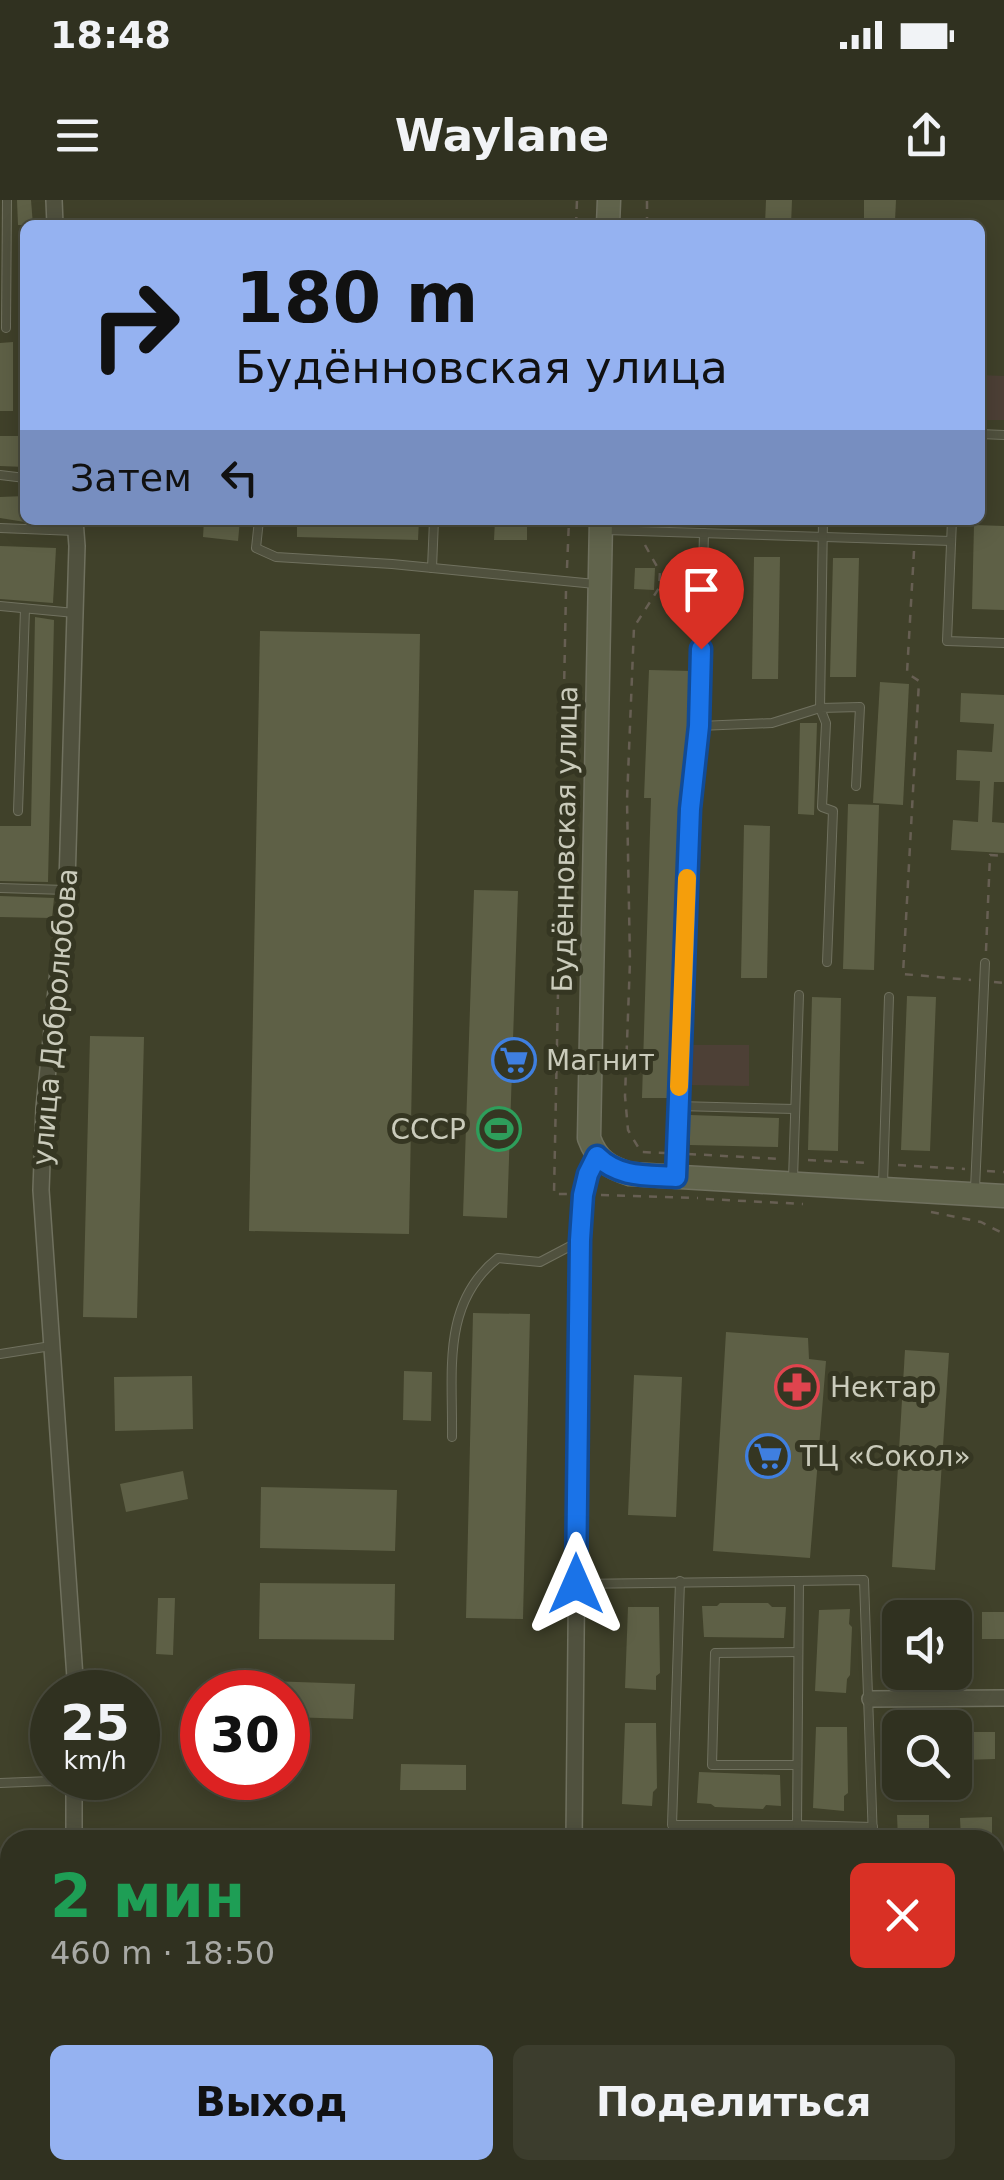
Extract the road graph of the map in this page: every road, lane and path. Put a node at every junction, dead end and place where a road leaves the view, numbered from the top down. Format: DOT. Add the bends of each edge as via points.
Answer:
graph roads {
  1 [pos="7,200"];
  2 [pos="6,328"];
  3 [pos="76,525"];
  4 [pos="258,525"];
  5 [pos="434,525"];
  6 [pos="569,525"];
  7 [pos="601,525"];
  8 [pos="735,525"];
  9 [pos="823,525"];
  10 [pos="952,525"];
  11 [pos="0,528"];
  12 [pos="638,531"];
  13 [pos="704,533"];
  14 [pos="734,534"];
  15 [pos="823,536"];
  16 [pos="914,540"];
  17 [pos="951,540"];
  18 [pos="432,568"];
  19 [pos="600,584"];
  20 [pos="0,606"];
  21 [pos="25,609"];
  22 [pos="75,613"];
  23 [pos="1004,643"];
  24 [pos="820,708"];
  25 [pos="699,726"];
  26 [pos="856,786"];
  27 [pos="18,811"];
  28 [pos="1004,856"];
  29 [pos="0,888"];
  30 [pos="66,890"];
  31 [pos="827,962"];
  32 [pos="985,963"];
  33 [pos="985,981"];
  34 [pos="1004,982"];
  35 [pos="799,995"];
  36 [pos="889,996"];
  37 [pos="678,1106"];
  38 [pos="795,1109"];
  39 [pos="597,1156"];
  40 [pos="794,1159"];
  41 [pos="883,1164"];
  42 [pos="676,1165"];
  43 [pos="976,1170"];
  44 [pos="1004,1172"];
  45 [pos="793,1184"];
  46 [pos="882,1188"];
  47 [pos="975,1194"];
  48 [pos="583,1195"];
  49 [pos="1004,1196"];
  50 [pos="809,1205"];
  51 [pos="918,1210"];
  52 [pos="1004,1234"];
  53 [pos="580,1240"];
  54 [pos="51,1346"];
  55 [pos="0,1354"];
  56 [pos="452,1437"];
  57 [pos="680,1581"];
  58 [pos="798,1581"];
  59 [pos="576,1584"];
  60 [pos="798,1652"];
  61 [pos="74,1670"];
  62 [pos="1004,1698"];
  63 [pos="870,1699"];
  64 [pos="797,1765"];
  65 [pos="30,1781"];
  66 [pos="0,1782"];
  67 [pos="74,1800"];
  68 [pos="796,1825"];
  69 [pos="873,1827"];
  70 [pos="74,1830"];
  71 [pos="574,1830"];
  1 -- 2 [label="lane"];
  3 -- 11 [label="lane"];
  3 -- 22 [label="street, улица Добролюбова"];
  4 -- 18 [label="lane" via="256,548 276,557"];
  5 -- 18 [label="lane"];
  6 -- 48 [label="path" via="554,1194"];
  7 -- 12 [label="lane"];
  7 -- 19 [label="main road, Будённовская улица"];
  8 -- 14 [label="lane"];
  9 -- 15 [label="lane"];
  10 -- 17 [label="lane"];
  12 -- 13 [label="lane"];
  12 -- 42 [label="path" via="660,572 659,588 634,626 628,1130 641,1152"];
  13 -- 14 [label="lane"];
  13 -- 25 [label="lane"];
  14 -- 15 [label="lane"];
  15 -- 16 [label="lane"];
  15 -- 24 [label="lane"];
  16 -- 17 [label="lane"];
  16 -- 33 [label="path" via="908,673 919,681 904,974"];
  17 -- 23 [label="lane" via="947,640"];
  18 -- 19 [label="lane"];
  19 -- 39 [label="main road, Будённовская улица" via="589,1138"];
  20 -- 21 [label="lane"];
  21 -- 22 [label="lane"];
  21 -- 27 [label="lane"];
  22 -- 30 [label="street, улица Добролюбова"];
  24 -- 25 [label="lane" via="772,724"];
  24 -- 26 [label="lane" via="860,707"];
  24 -- 31 [label="lane" via="826,723 822,807 833,811"];
  25 -- 37 [label="lane"];
  28 -- 32 [label="path" via="990,855"];
  29 -- 30 [label="lane"];
  30 -- 54 [label="street, улица Добролюбова" via="41,1190"];
  32 -- 33 [label="lane"];
  33 -- 34 [label="path"];
  33 -- 43 [label="lane"];
  35 -- 38 [label="lane"];
  36 -- 41 [label="lane"];
  37 -- 38 [label="lane"];
  37 -- 42 [label="lane"];
  38 -- 40 [label="lane"];
  39 -- 42 [label="main road" via="630,1174"];
  39 -- 48 [label="street, Будённовская улица"];
  40 -- 41 [label="path"];
  40 -- 42 [label="path"];
  40 -- 45 [label="lane"];
  41 -- 43 [label="path"];
  41 -- 46 [label="lane"];
  42 -- 45 [label="main road"];
  43 -- 44 [label="path"];
  43 -- 47 [label="lane"];
  45 -- 46 [label="main road"];
  46 -- 47 [label="main road"];
  47 -- 49 [label="main road"];
  48 -- 50 [label="path"];
  48 -- 53 [label="street, Будённовская улица"];
  51 -- 52 [label="path" via="981,1222"];
  53 -- 56 [label="lane" via="540,1262 498,1258 468,1288 454,1324"];
  53 -- 59 [label="street, Будённовская улица"];
  54 -- 55 [label="lane"];
  54 -- 61 [label="street, улица Добролюбова"];
  57 -- 58 [label="lane"];
  57 -- 59 [label="lane"];
  57 -- 68 [label="lane" via="672,1825"];
  58 -- 60 [label="lane"];
  58 -- 63 [label="lane" via="864,1580"];
  59 -- 71 [label="street, Будённовская улица"];
  60 -- 64 [label="lane"];
  60 -- 64 [label="lane" via="715,1653 712,1765"];
  62 -- 63 [label="street"];
  63 -- 69 [label="lane"];
  64 -- 68 [label="lane"];
  65 -- 66 [label="lane"];
  67 -- 70 [label="street"];
  68 -- 69 [label="lane"];
}
